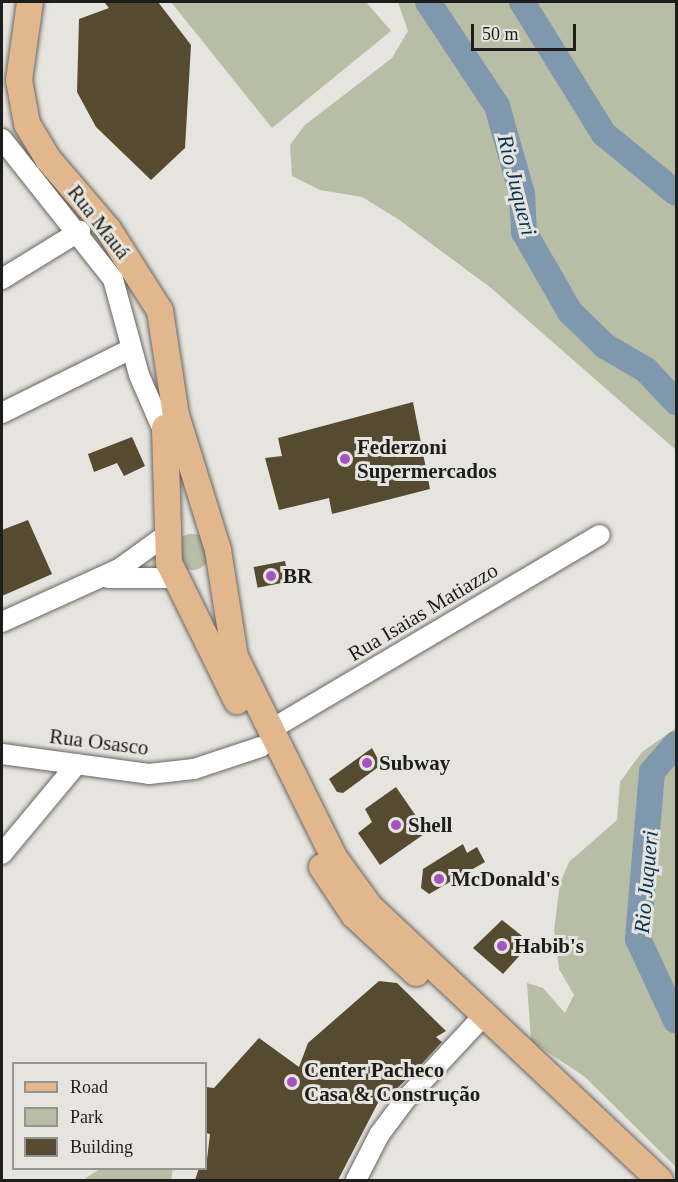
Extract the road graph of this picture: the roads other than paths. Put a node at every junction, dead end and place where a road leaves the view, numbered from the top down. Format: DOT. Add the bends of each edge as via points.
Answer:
graph roads {
  1 [pos="30,2"];
  2 [pos="2,139"];
  3 [pos="80,231"];
  4 [pos="139,276"];
  5 [pos="2,279"];
  6 [pos="131,349"];
  7 [pos="2,413"];
  8 [pos="166,437"];
  9 [pos="212,529"];
  10 [pos="600,535"];
  11 [pos="165,536"];
  12 [pos="219,558"];
  13 [pos="177,578"];
  14 [pos="99,579"];
  15 [pos="3,624"];
  16 [pos="265,738"];
  17 [pos="2,754"];
  18 [pos="77,764"];
  19 [pos="2,854"];
  20 [pos="475,1025"];
  21 [pos="563,1092"];
  22 [pos="356,1180"];
  23 [pos="660,1180"];
  1 -- 4 [label="main road" via="19,80 27,124"];
  2 -- 3 [label="street, Rua Mauá"];
  3 -- 5 [label="street"];
  3 -- 6 [label="street, Rua Mauá" via="113,279"];
  4 -- 8 [label="main road"];
  4 -- 9 [label="main road" via="160,311 187,461"];
  6 -- 7 [label="street"];
  6 -- 8 [label="street, Rua Mauá"];
  8 -- 11 [label="main road" via="170,499"];
  9 -- 11 [label="main road" via="188,523"];
  9 -- 12 [label="main road"];
  10 -- 16 [label="street, Rua Isaias Matiazzo"];
  11 -- 13 [label="main road"];
  11 -- 14 [label="street"];
  12 -- 13 [label="main road" via="203,576"];
  12 -- 16 [label="main road" via="235,657"];
  13 -- 14 [label="street"];
  13 -- 16 [label="main road"];
  14 -- 15 [label="street"];
  16 -- 18 [label="street, Rua Osasco" via="194,769 149,774"];
  16 -- 20 [label="main road" via="339,898"];
  16 -- 21 [label="main road" via="350,882"];
  17 -- 18 [label="street, Rua Osasco"];
  18 -- 19 [label="street"];
  20 -- 21 [label="main road"];
  20 -- 22 [label="street" via="405,1100 379,1135"];
  21 -- 23 [label="main road"];
}
